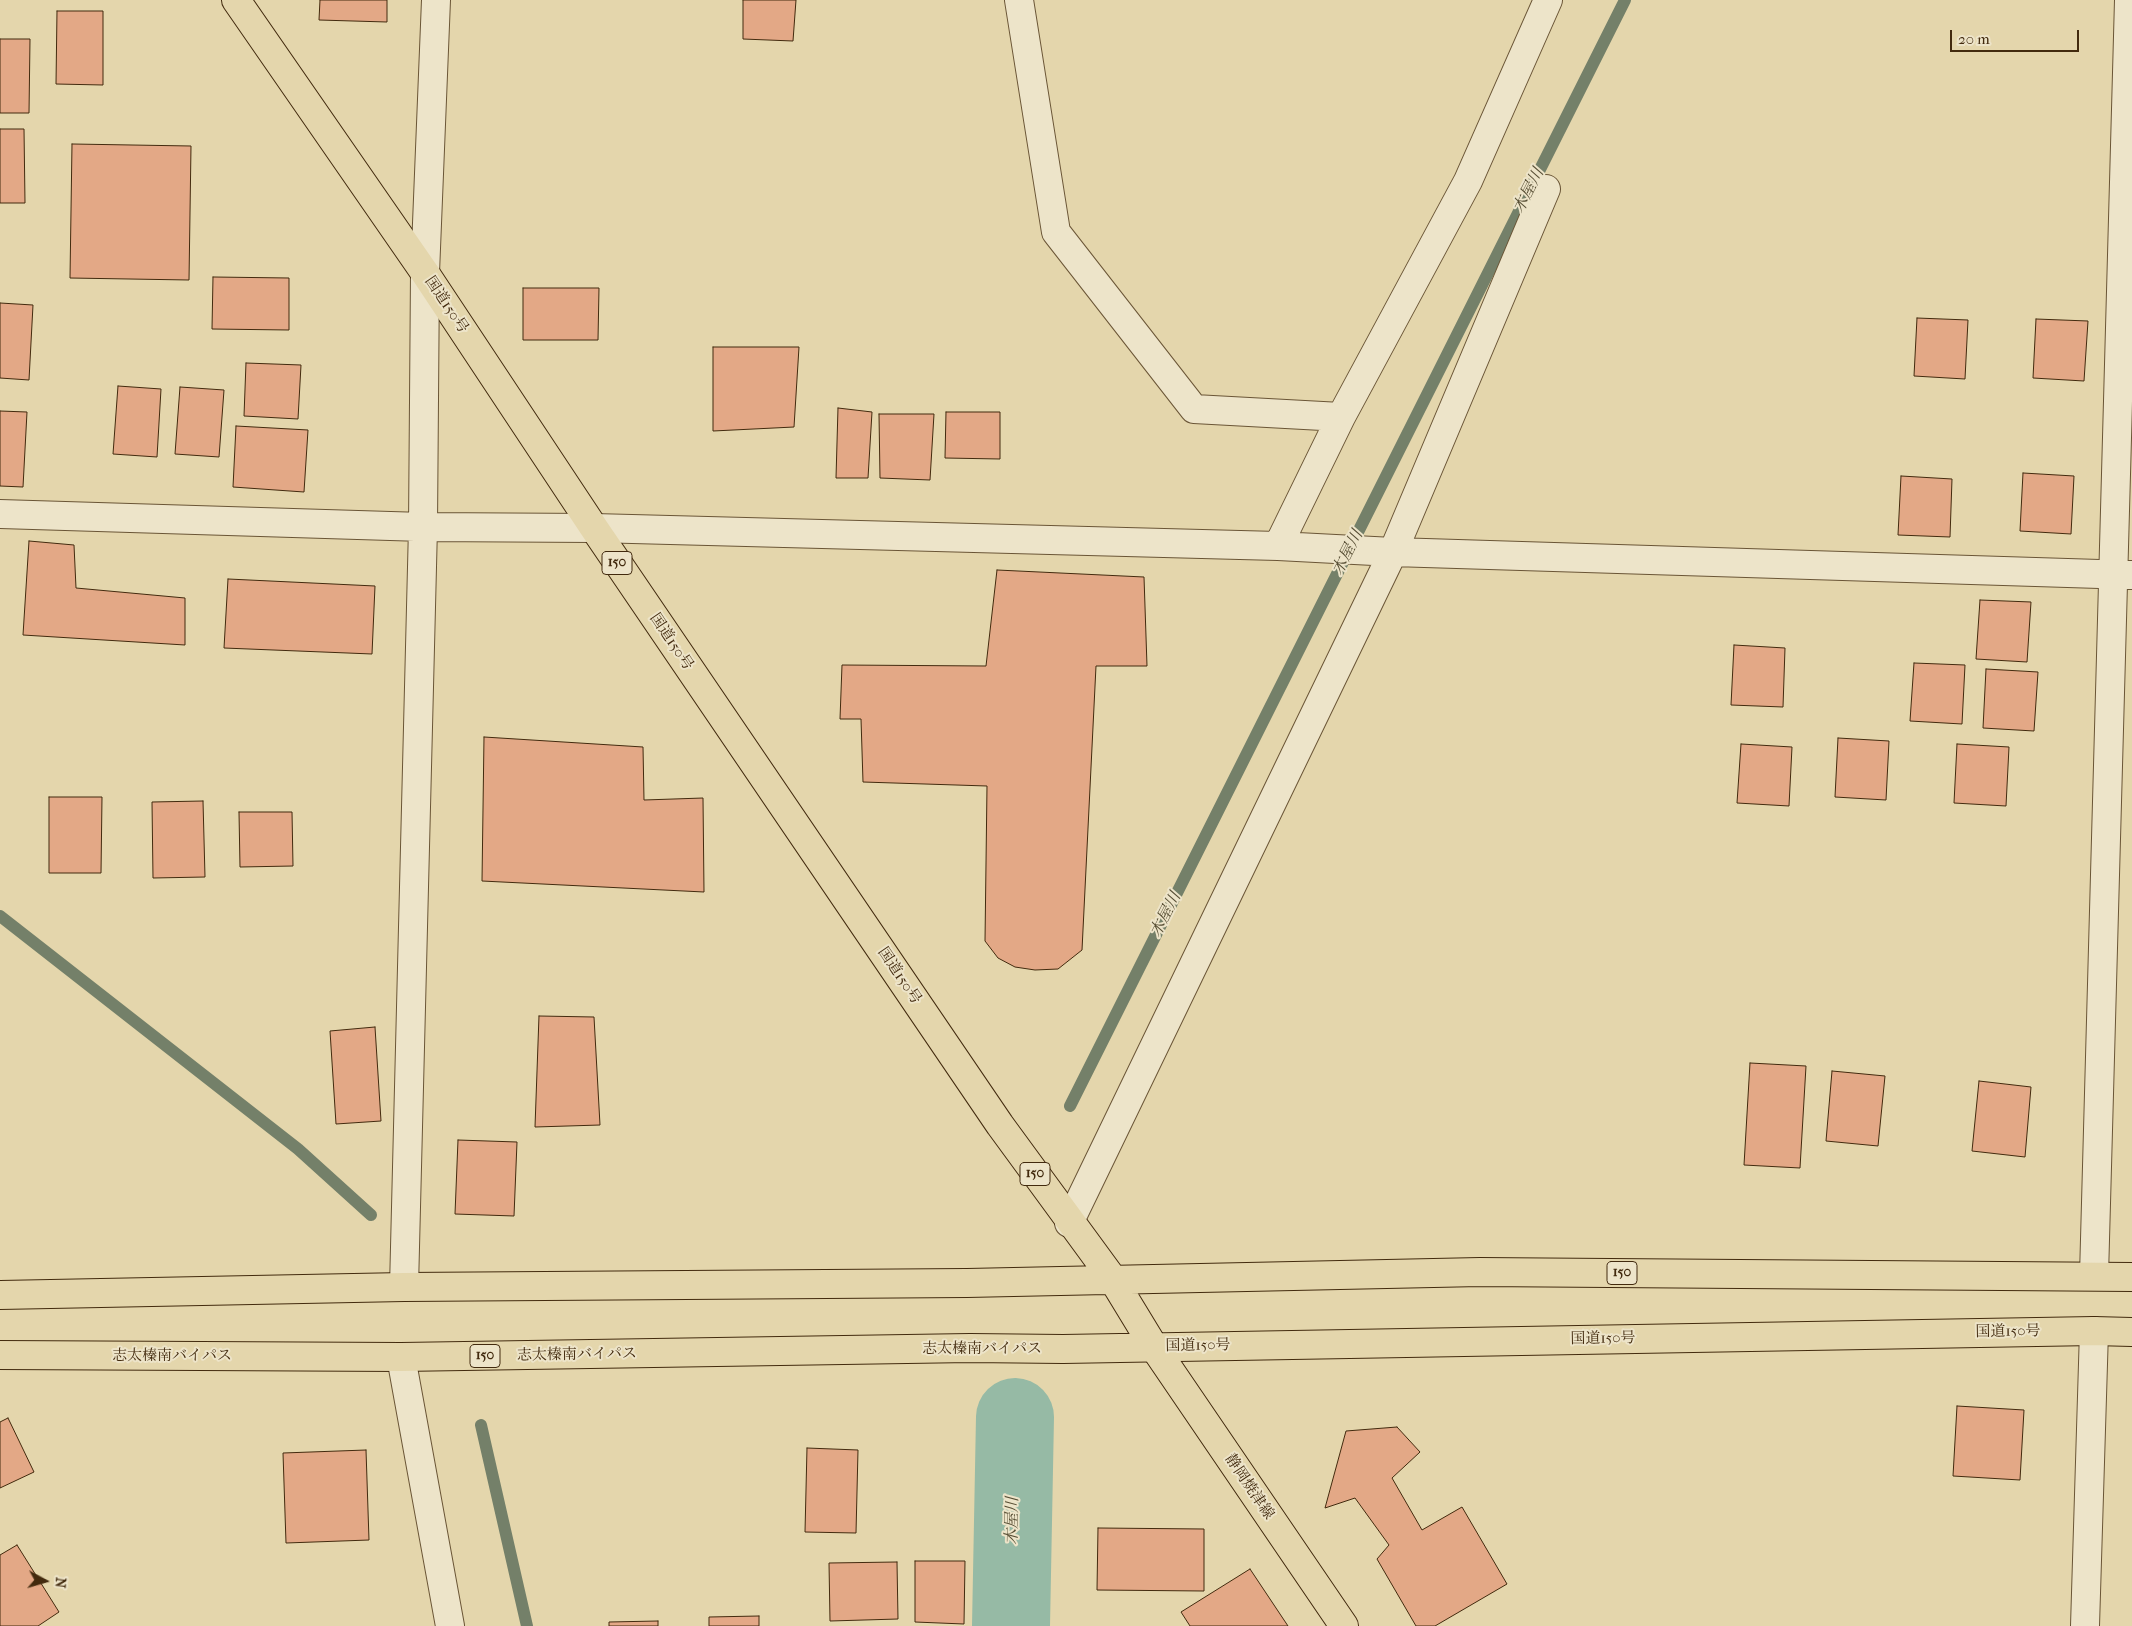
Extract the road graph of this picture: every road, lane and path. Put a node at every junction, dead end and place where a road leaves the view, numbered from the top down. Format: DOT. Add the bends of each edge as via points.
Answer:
graph roads {
  1 [pos="236,0"];
  2 [pos="436,0"];
  3 [pos="1019,0"];
  4 [pos="1548,0"];
  5 [pos="2129,0"];
  6 [pos="1546,189"];
  7 [pos="425,273"];
  8 [pos="1341,417"];
  9 [pos="0,514"];
  10 [pos="423,526"];
  11 [pos="594,528"];
  12 [pos="1278,546"];
  13 [pos="1393,552"];
  14 [pos="2123,575"];
  15 [pos="1070,1223"];
  16 [pos="2094,1276"];
  17 [pos="2132,1276"];
  18 [pos="1112,1278"];
  19 [pos="404,1287"];
  20 [pos="0,1295"];
  21 [pos="2094,1331"];
  22 [pos="2132,1332"];
  23 [pos="1154,1347"];
  24 [pos="0,1355"];
  25 [pos="401,1358"];
  26 [pos="450,1626"];
  27 [pos="1344,1626"];
  28 [pos="2085,1626"];
  1 -- 7 [label="main road, 国道150号 / 150"];
  2 -- 7 [label="street"];
  3 -- 8 [label="street" via="1056,232 1194,409"];
  4 -- 8 [label="street" via="1468,181"];
  5 -- 14 [label="street"];
  6 -- 13 [label="street"];
  7 -- 10 [label="street"];
  7 -- 11 [label="main road, 国道150号 / 150"];
  8 -- 12 [label="street"];
  9 -- 10 [label="street"];
  10 -- 11 [label="street"];
  10 -- 19 [label="street"];
  11 -- 12 [label="street"];
  11 -- 15 [label="main road, 国道150号 / 150"];
  12 -- 13 [label="street"];
  13 -- 14 [label="street"];
  13 -- 15 [label="street"];
  14 -- 16 [label="street"];
  15 -- 18 [label="main road, 国道150号 / 150"];
  16 -- 17 [label="main road, 150"];
  16 -- 18 [label="main road, 150" via="1480,1272"];
  18 -- 19 [label="main road, 150" via="958,1283"];
  18 -- 23 [label="main road, 国道150号 / 150"];
  19 -- 20 [label="main road, 150"];
  21 -- 22 [label="main road, 国道150号 / 150"];
  21 -- 23 [label="main road, 国道150号 / 150"];
  21 -- 28 [label="street"];
  23 -- 25 [label="main road, 志太榛南バイパス / 150"];
  23 -- 27 [label="main road, 静岡焼津線"];
  24 -- 25 [label="main road, 志太榛南バイパス / 150"];
  25 -- 26 [label="street"];
}
